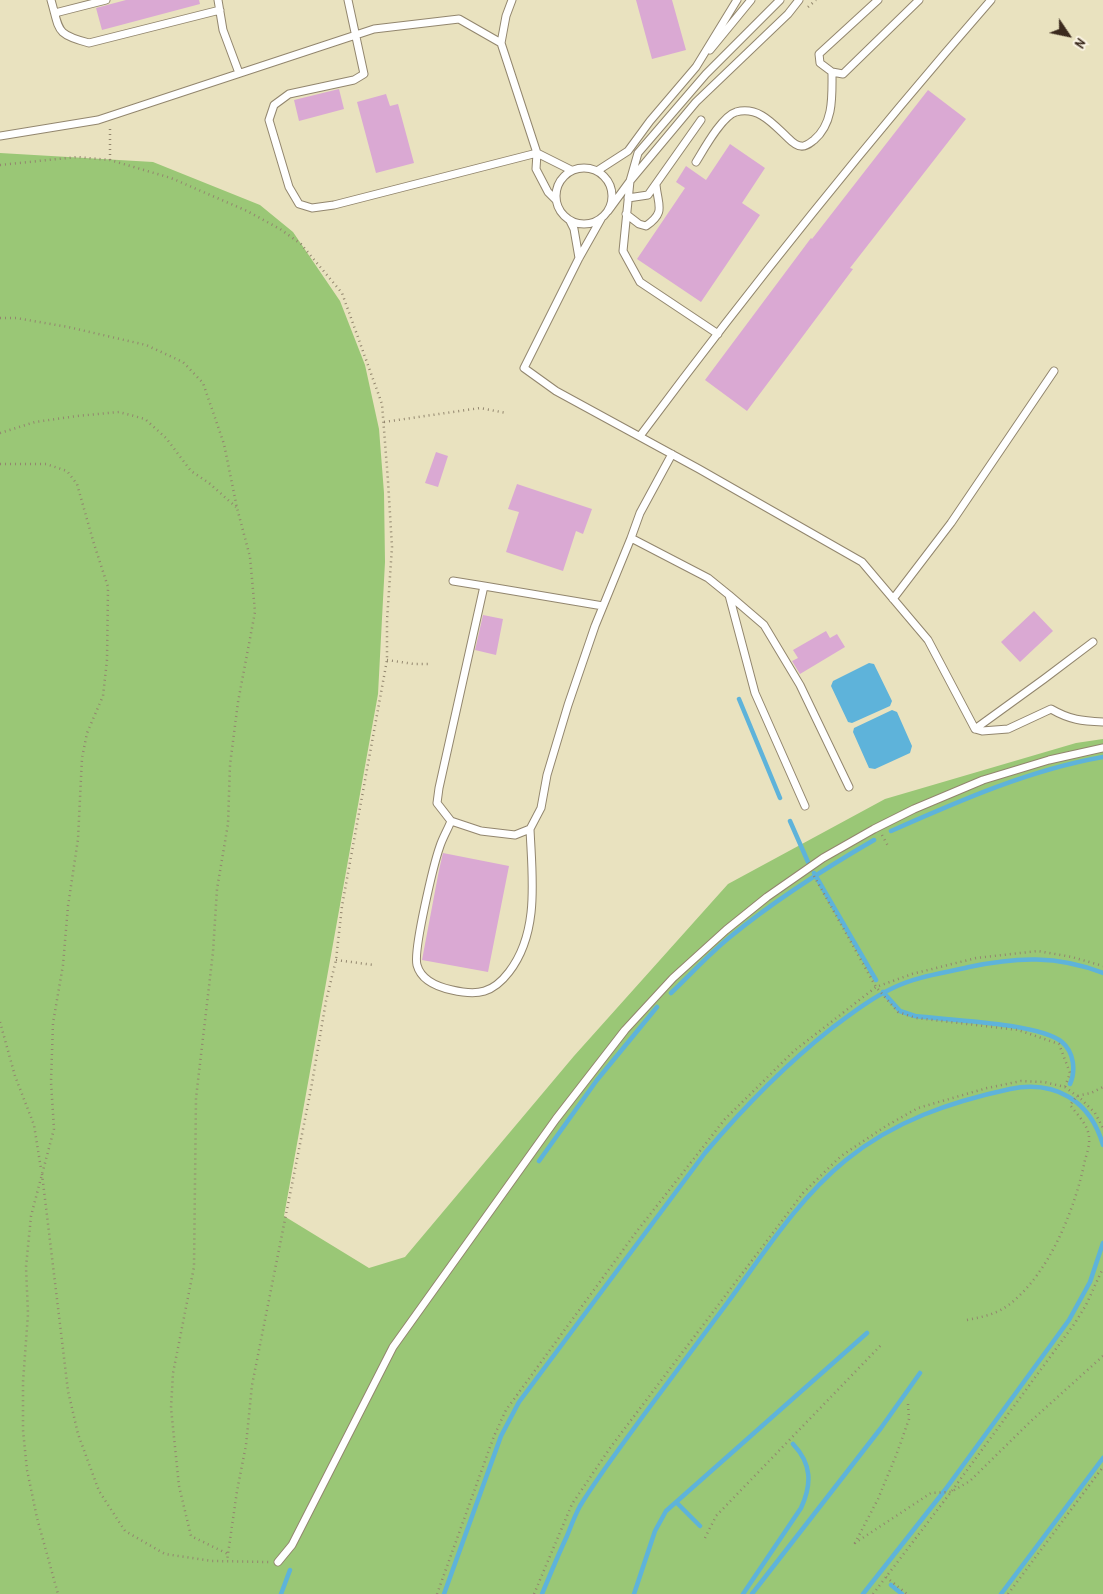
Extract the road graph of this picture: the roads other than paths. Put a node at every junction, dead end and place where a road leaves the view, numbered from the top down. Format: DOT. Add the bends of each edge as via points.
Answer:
graph roads {
  1 [pos="51,0"];
  2 [pos="106,0"];
  3 [pos="218,0"];
  4 [pos="348,0"];
  5 [pos="512,0"];
  6 [pos="737,0"];
  7 [pos="751,0"];
  8 [pos="780,0"];
  9 [pos="799,0"];
  10 [pos="878,0"];
  11 [pos="919,0"];
  12 [pos="991,0"];
  13 [pos="220,10"];
  14 [pos="54,13"];
  15 [pos="356,34"];
  16 [pos="501,43"];
  17 [pos="696,67"];
  18 [pos="832,72"];
  19 [pos="239,73"];
  20 [pos="701,120"];
  21 [pos="0,136"];
  22 [pos="537,153"];
  23 [pos="696,162"];
  24 [pos="572,170"];
  25 [pos="597,171"];
  26 [pos="630,182"];
  27 [pos="656,186"];
  28 [pos="628,198"];
  29 [pos="556,200"];
  30 [pos="608,211"];
  31 [pos="626,214"];
  32 [pos="601,219"];
  33 [pos="570,221"];
  34 [pos="579,258"];
  35 [pos="718,334"];
  36 [pos="1054,371"];
  37 [pos="640,436"];
  38 [pos="672,454"];
  39 [pos="631,538"];
  40 [pos="453,581"];
  41 [pos="484,586"];
  42 [pos="729,595"];
  43 [pos="893,599"];
  44 [pos="603,606"];
  45 [pos="1092,642"];
  46 [pos="1103,722"];
  47 [pos="975,729"];
  48 [pos="1103,748"];
  49 [pos="849,787"];
  50 [pos="805,806"];
  51 [pos="451,821"];
  52 [pos="530,828"];
  53 [pos="278,1562"];
  1 -- 14 [label="lane"];
  2 -- 14 [label="lane"];
  3 -- 13 [label="lane"];
  4 -- 15 [label="lane"];
  5 -- 16 [label="lane"];
  6 -- 17 [label="lane"];
  7 -- 17 [label="lane"];
  8 -- 26 [label="lane" via="706,74 638,153"];
  9 -- 26 [label="lane" via="696,102"];
  10 -- 18 [label="lane" via="819,54 820,63"];
  11 -- 18 [label="lane" via="843,74"];
  12 -- 35 [label="lane" via="839,179"];
  13 -- 14 [label="lane" via="89,43 68,38 60,30"];
  13 -- 19 [label="lane"];
  15 -- 16 [label="lane" via="374,28 459,19"];
  15 -- 19 [label="lane"];
  15 -- 22 [label="lane" via="364,74 354,80 289,94 274,106 269,120 289,187 300,204 312,208 334,205"];
  16 -- 22 [label="lane"];
  17 -- 25 [label="lane" via="628,151"];
  18 -- 23 [label="lane" via="827,123 821,134 808,145 800,146 760,113 737,112 727,116"];
  19 -- 21 [label="lane" via="98,120"];
  20 -- 27 [label="lane"];
  22 -- 24 [label="lane"];
  22 -- 29 [label="lane" via="536,169"];
  24 -- 25 [label="lane" via="589,168"];
  24 -- 29 [label="lane" via="559,183"];
  25 -- 30 [label="lane" via="610,184 612,202"];
  26 -- 28 [label="lane"];
  26 -- 30 [label="lane"];
  27 -- 28 [label="lane" via="648,195"];
  27 -- 31 [label="lane" via="660,212 654,220 646,226"];
  28 -- 31 [label="lane"];
  29 -- 33 [label="lane" via="563,216"];
  30 -- 32 [label="lane"];
  31 -- 35 [label="lane" via="624,251 640,282"];
  32 -- 33 [label="lane" via="586,225"];
  32 -- 34 [label="lane"];
  33 -- 34 [label="lane"];
  34 -- 37 [label="lane" via="524,368 556,391"];
  35 -- 37 [label="lane"];
  36 -- 43 [label="lane" via="951,523"];
  37 -- 38 [label="lane"];
  38 -- 39 [label="lane" via="640,513"];
  38 -- 43 [label="lane" via="862,562"];
  39 -- 42 [label="lane" via="708,578"];
  39 -- 44 [label="lane"];
  40 -- 41 [label="lane"];
  41 -- 44 [label="lane"];
  41 -- 51 [label="lane" via="439,788 437,803"];
  42 -- 49 [label="lane" via="764,625 800,684"];
  42 -- 50 [label="lane" via="755,693"];
  43 -- 47 [label="lane" via="928,640"];
  44 -- 52 [label="lane" via="568,705 547,775 541,808"];
  45 -- 47 [label="lane"];
  46 -- 47 [label="lane" via="1078,721 1051,710 1008,729"];
  48 -- 53 [label="lane" via="983,780 879,826 767,897 673,978 625,1030 562,1112 393,1347 292,1545"];
  51 -- 52 [label="lane" via="481,831 515,835"];
  51 -- 52 [label="lane" via="437,856 416,957 421,974 428,980 466,992 491,990 512,968 522,950 532,906"];
}
